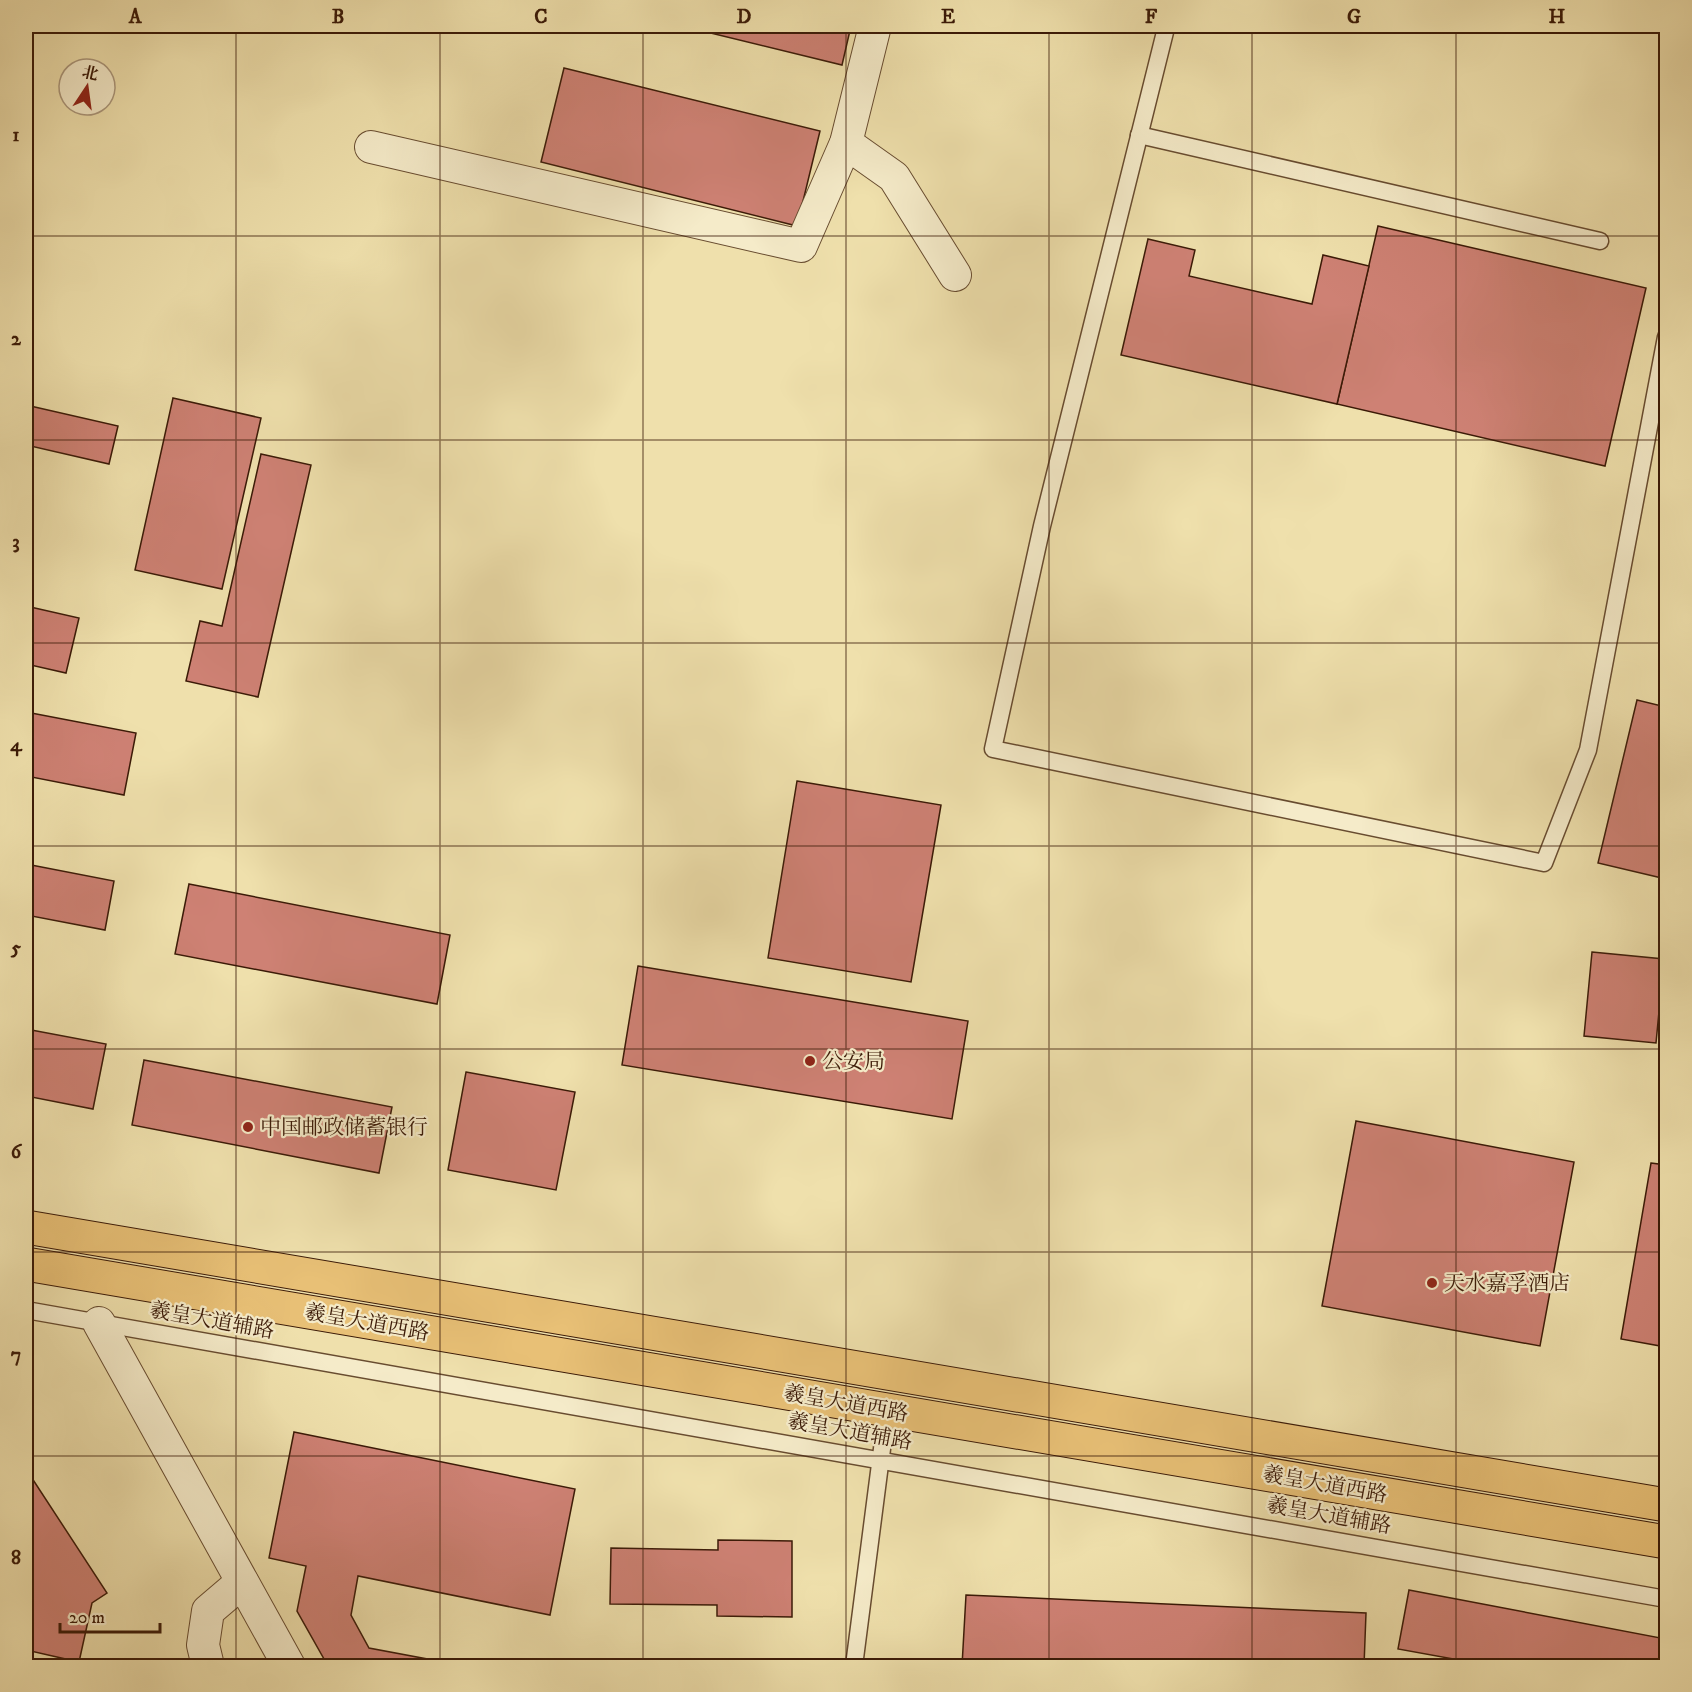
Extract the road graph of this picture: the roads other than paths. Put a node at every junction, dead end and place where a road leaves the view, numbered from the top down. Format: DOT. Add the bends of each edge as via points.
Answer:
graph roads {
  1 [pos="875,26"];
  2 [pos="1165,32"];
  3 [pos="1139,135"];
  4 [pos="846,143"];
  5 [pos="371,147"];
  6 [pos="1600,241"];
  7 [pos="955,275"];
  8 [pos="1666,337"];
  9 [pos="26,1227"];
  10 [pos="26,1264"];
  11 [pos="26,1310"];
  12 [pos="99,1323"];
  13 [pos="887,1410"];
  14 [pos="881,1459"];
  15 [pos="1666,1504"];
  16 [pos="1666,1542"];
  17 [pos="242,1582"];
  18 [pos="1666,1599"];
  19 [pos="208,1666"];
  20 [pos="289,1666"];
  21 [pos="854,1666"];
  1 -- 4 [label="street"];
  2 -- 3 [label="lane"];
  3 -- 6 [label="lane"];
  3 -- 8 [label="lane" via="1042,526 993,749 1544,863 1587,750"];
  4 -- 5 [label="street" via="801,246"];
  4 -- 7 [label="street" via="894,177"];
  9 -- 15 [label="main road, 羲皇大道西路"];
  10 -- 13 [label="main road, 羲皇大道西路"];
  11 -- 12 [label="lane, 羲皇大道辅路"];
  12 -- 14 [label="lane, 羲皇大道辅路"];
  12 -- 17 [label="street"];
  13 -- 14 [label="lane"];
  13 -- 16 [label="main road, 羲皇大道西路"];
  14 -- 18 [label="lane, 羲皇大道辅路"];
  14 -- 21 [label="lane"];
  17 -- 19 [label="street" via="208,1611 203,1646"];
  17 -- 20 [label="street"];
}
